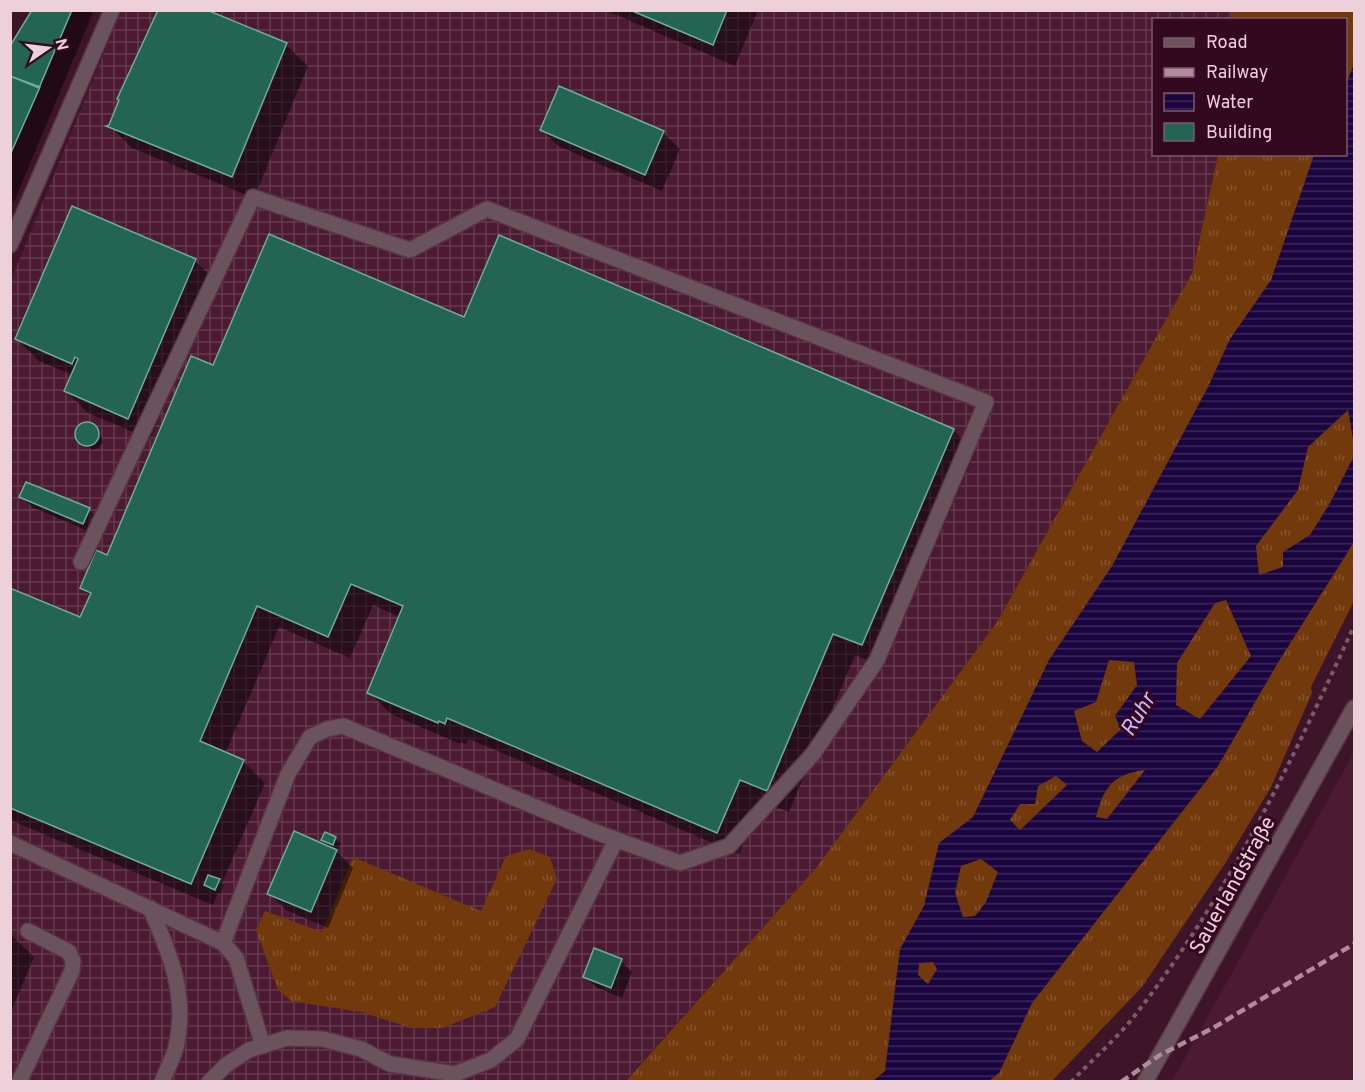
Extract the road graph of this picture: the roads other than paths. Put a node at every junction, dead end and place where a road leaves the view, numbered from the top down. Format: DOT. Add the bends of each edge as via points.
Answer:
graph roads {
  1 [pos="112,10"];
  2 [pos="10,245"];
  3 [pos="81,562"];
  4 [pos="1354,708"];
  5 [pos="616,840"];
  6 [pos="10,843"];
  7 [pos="150,908"];
  8 [pos="28,931"];
  9 [pos="223,943"];
  10 [pos="263,1046"];
  11 [pos="19,1082"];
  12 [pos="162,1082"];
  13 [pos="208,1082"];
  14 [pos="1145,1082"];
  1 -- 2 [label="street"];
  3 -- 5 [label="street" via="253,197 410,250 487,209 986,402 877,660 813,754 729,846 680,863"];
  4 -- 14 [label="street, Sauerlandstraße"];
  5 -- 9 [label="street" via="344,726 327,729 310,737 288,774"];
  5 -- 10 [label="street" via="517,1040 491,1060 455,1074 390,1064 361,1049 323,1039 287,1038"];
  6 -- 7 [label="street"];
  7 -- 9 [label="street"];
  7 -- 12 [label="street" via="171,955 180,1004 176,1047"];
  8 -- 11 [label="street" via="69,952 73,961 72,971"];
  9 -- 10 [label="street" via="236,958"];
  10 -- 13 [label="street" via="226,1065"];
}
